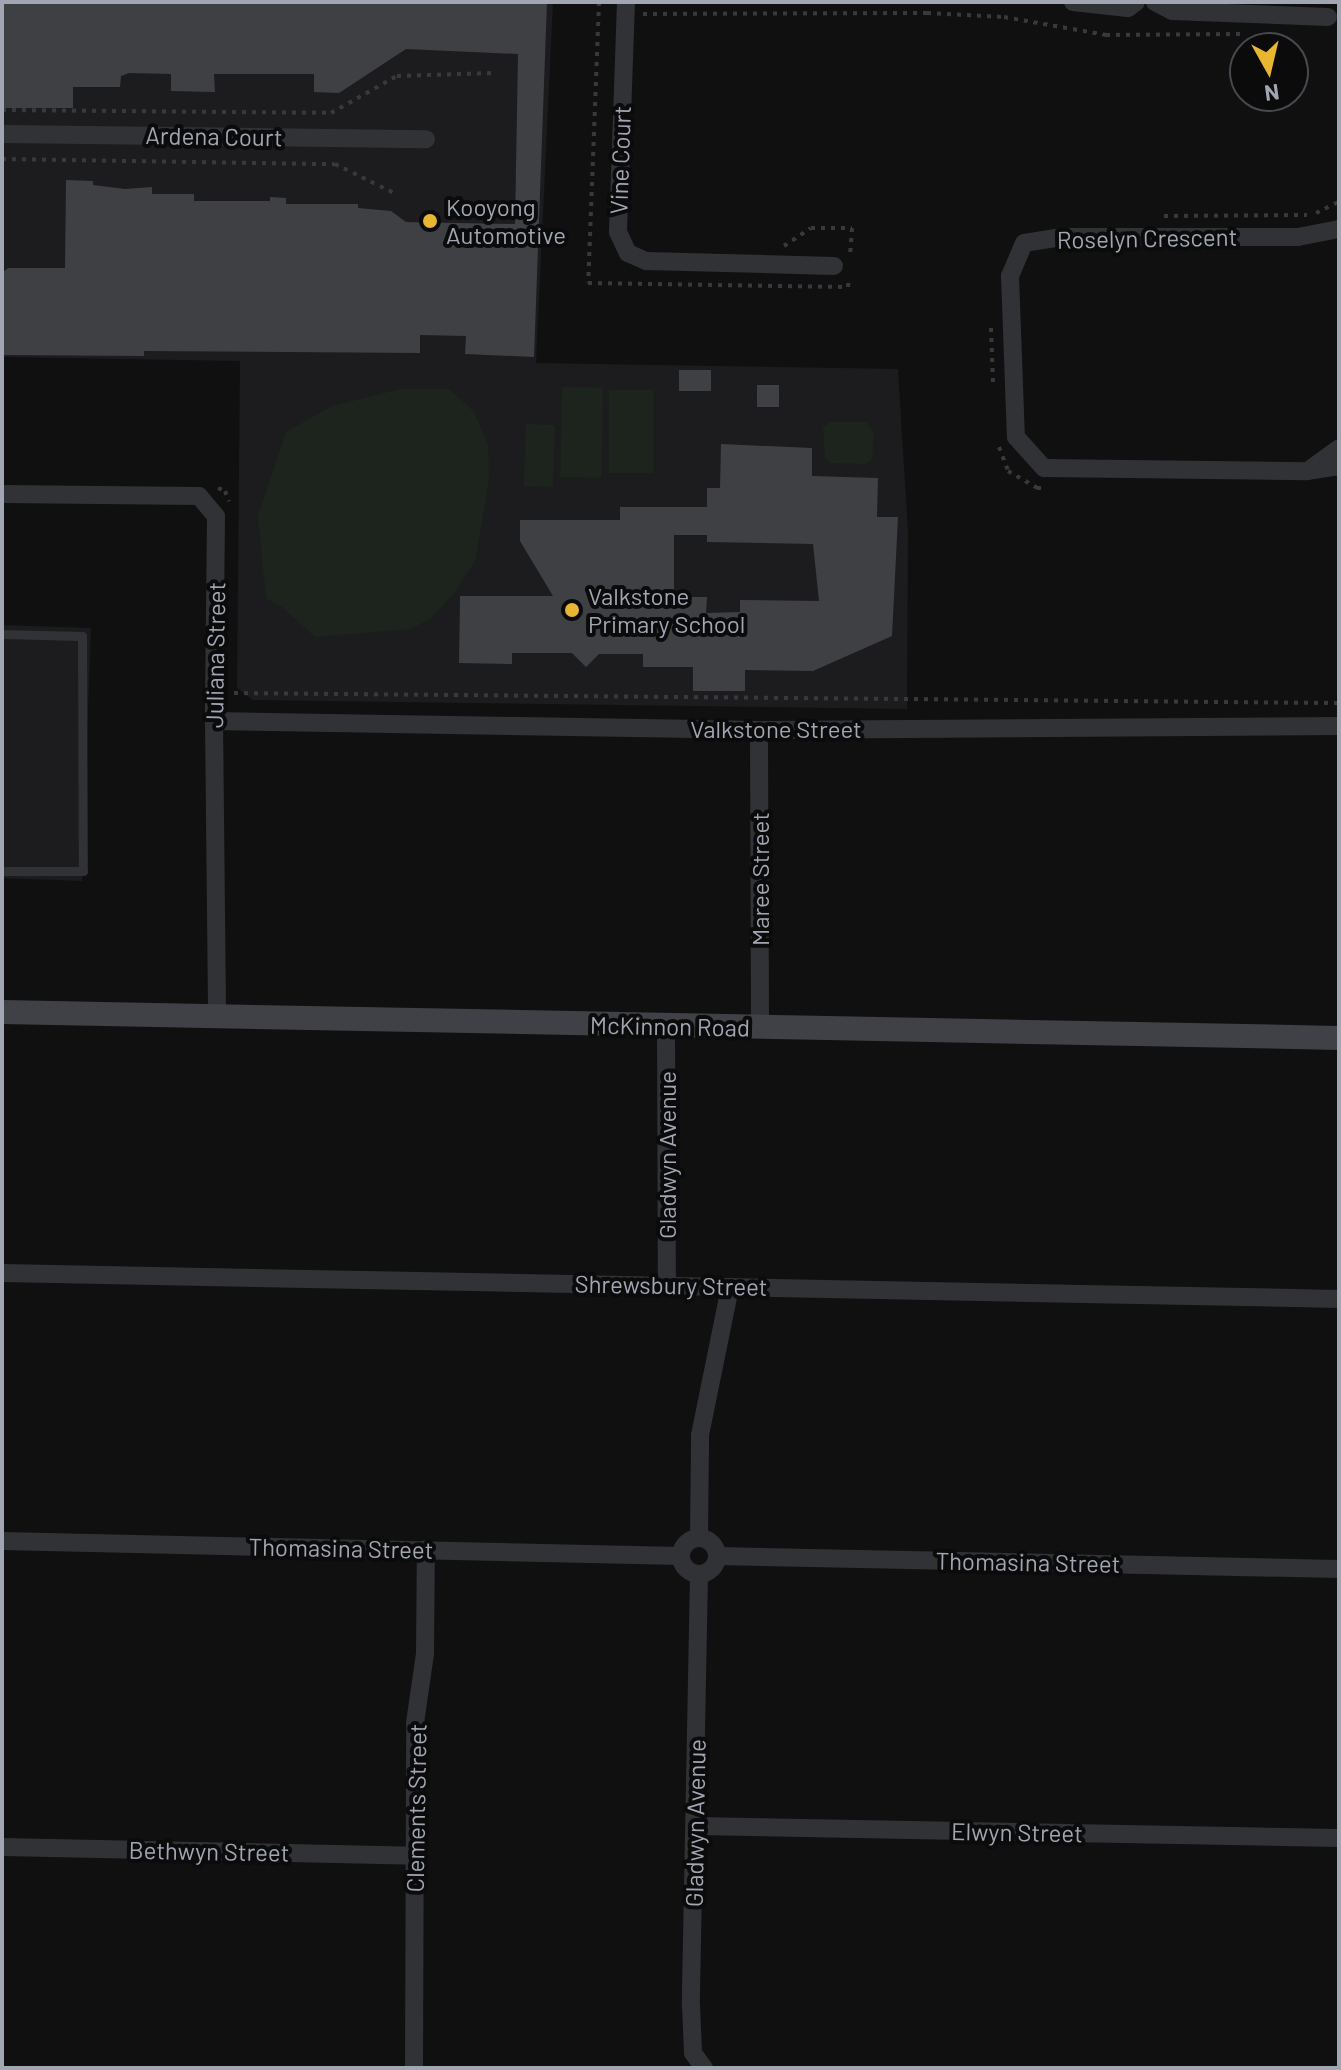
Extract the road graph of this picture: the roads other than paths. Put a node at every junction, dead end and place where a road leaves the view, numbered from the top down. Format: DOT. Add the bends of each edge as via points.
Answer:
graph roads {
  1 [pos="626,2"];
  2 [pos="1073,2"];
  3 [pos="1136,2"];
  4 [pos="1155,2"];
  5 [pos="1328,17"];
  6 [pos="2,134"];
  7 [pos="426,139"];
  8 [pos="1339,229"];
  9 [pos="834,266"];
  10 [pos="1339,448"];
  11 [pos="1339,466"];
  12 [pos="1307,471"];
  13 [pos="2,494"];
  14 [pos="2,634"];
  15 [pos="214,721"];
  16 [pos="1339,726"];
  17 [pos="759,730"];
  18 [pos="2,871"];
  19 [pos="2,1012"];
  20 [pos="217,1017"];
  21 [pos="666,1026"];
  22 [pos="760,1028"];
  23 [pos="1339,1038"];
  24 [pos="2,1273"];
  25 [pos="667,1285"];
  26 [pos="730,1287"];
  27 [pos="1339,1299"];
  28 [pos="699,1538"];
  29 [pos="2,1541"];
  30 [pos="426,1549"];
  31 [pos="681,1556"];
  32 [pos="717,1556"];
  33 [pos="1339,1569"];
  34 [pos="699,1575"];
  35 [pos="695,1826"];
  36 [pos="1339,1838"];
  37 [pos="2,1847"];
  38 [pos="415,1856"];
  39 [pos="414,2068"];
  40 [pos="704,2068"];
  1 -- 9 [label="street, Vine Court" via="618,232 628,253 646,261"];
  2 -- 3 [label="street" via="1128,8"];
  4 -- 5 [label="street" via="1172,11"];
  6 -- 7 [label="street, Ardena Court"];
  8 -- 12 [label="street, Roselyn Crescent" via="1298,237 1062,237 1024,243 1010,276 1016,437 1044,468"];
  10 -- 12 [label="street"];
  11 -- 12 [label="street, Roselyn Crescent"];
  13 -- 15 [label="street, Juliana Street" via="199,496 216,516"];
  14 -- 18 [label="lane" via="82,636 83,871"];
  15 -- 17 [label="street, Valkstone Street"];
  15 -- 20 [label="street, Juliana Street"];
  16 -- 17 [label="street, Valkstone Street"];
  17 -- 22 [label="street, Maree Street"];
  19 -- 20 [label="street, McKinnon Road"];
  20 -- 21 [label="street, McKinnon Road"];
  21 -- 22 [label="street, McKinnon Road"];
  21 -- 25 [label="street, Gladwyn Avenue"];
  22 -- 23 [label="street, McKinnon Road"];
  24 -- 25 [label="street, Shrewsbury Street"];
  25 -- 26 [label="street, Shrewsbury Street"];
  26 -- 27 [label="street, Shrewsbury Street"];
  26 -- 28 [label="street" via="700,1435"];
  28 -- 31 [label="street" via="688,1541"];
  28 -- 32 [label="street" via="710,1541"];
  29 -- 30 [label="street, Thomasina Street"];
  30 -- 31 [label="street, Thomasina Street"];
  30 -- 38 [label="street, Clements Street" via="425,1654 415,1723"];
  31 -- 34 [label="street" via="684,1567"];
  32 -- 33 [label="street, Thomasina Street"];
  32 -- 34 [label="street" via="714,1567"];
  34 -- 35 [label="street, Gladwyn Avenue"];
  35 -- 36 [label="street, Elwyn Street"];
  35 -- 40 [label="street, Gladwyn Avenue" via="693,2053"];
  37 -- 38 [label="street, Bethwyn Street"];
  38 -- 39 [label="street, Clements Street"];
}
